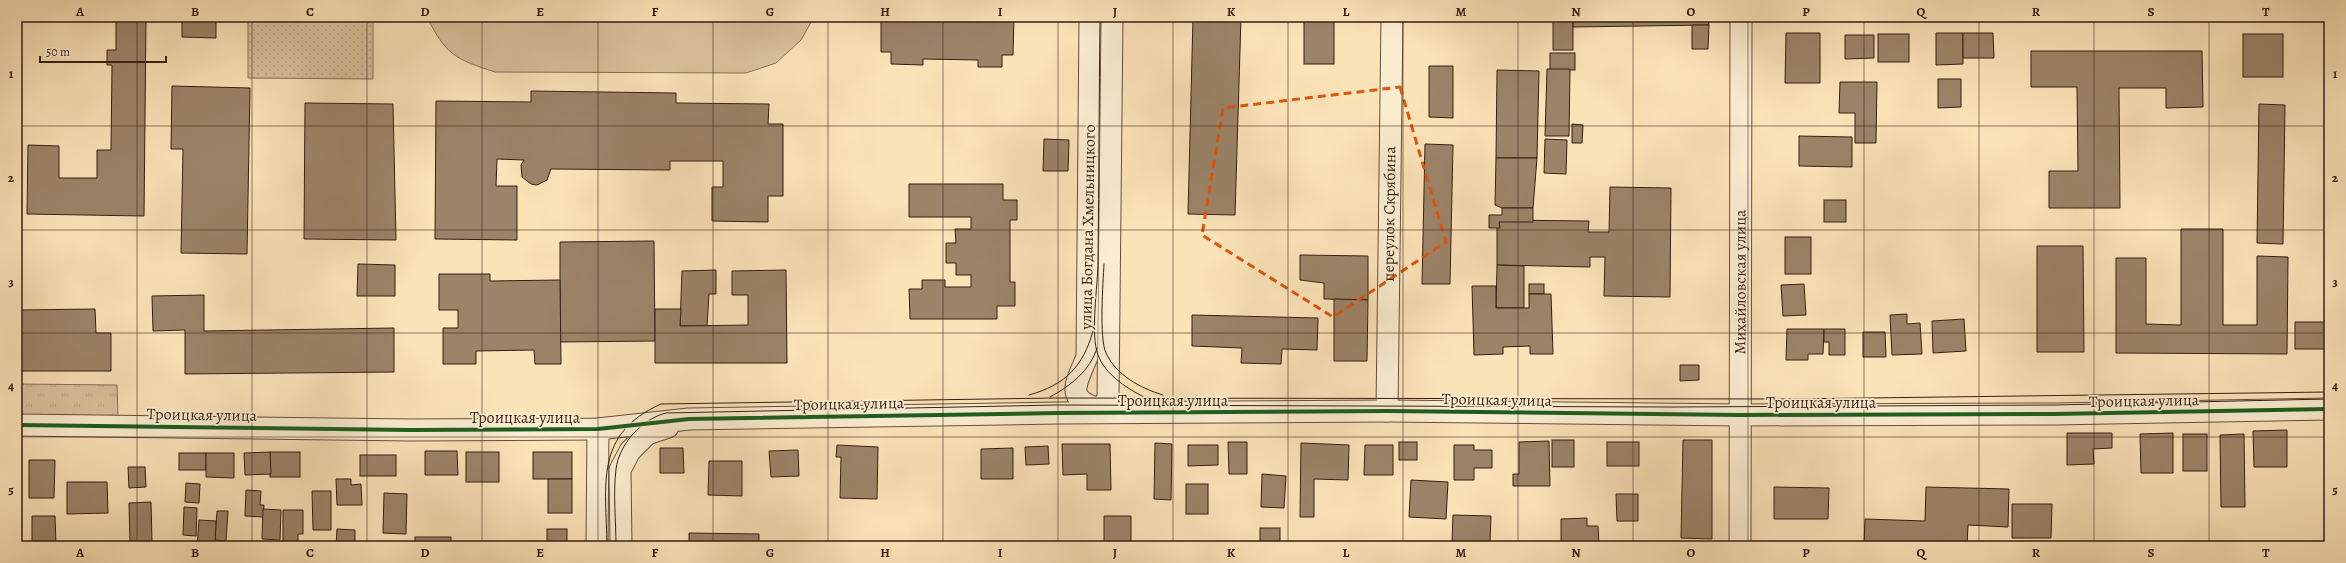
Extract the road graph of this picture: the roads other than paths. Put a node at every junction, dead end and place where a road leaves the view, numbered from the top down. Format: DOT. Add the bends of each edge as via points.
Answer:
graph roads {
  1 [pos="1090,17"];
  2 [pos="1112,17"];
  3 [pos="1392,17"];
  4 [pos="1741,17"];
  5 [pos="1106,407"];
  6 [pos="2329,409"];
  7 [pos="1387,411"];
  8 [pos="1740,415"];
  9 [pos="689,419"];
  10 [pos="17,425"];
  11 [pos="598,430"];
  12 [pos="597,546"];
  13 [pos="621,546"];
  14 [pos="1740,546"];
  1 -- 5 [label="street, улица Богдана Хмельницкого" via="1086,357 1075,386 1078,398 1087,405"];
  2 -- 5 [label="street, улица Богдана Хмельницкого"];
  3 -- 7 [label="street, переулок Скрябина"];
  4 -- 8 [label="street, Михайловская улица"];
  5 -- 7 [label="street, Троицкая улица"];
  5 -- 9 [label="street, Троицкая улица" via="1075,413"];
  6 -- 8 [label="street, Троицкая улица" via="2054,414"];
  7 -- 8 [label="street, Троицкая улица"];
  8 -- 14 [label="street, Михайловская улица"];
  9 -- 11 [label="street, Троицкая улица"];
  9 -- 13 [label="street" via="647,434 630,451 620,470"];
  10 -- 11 [label="street, Троицкая улица"];
  11 -- 12 [label="street"];
}
